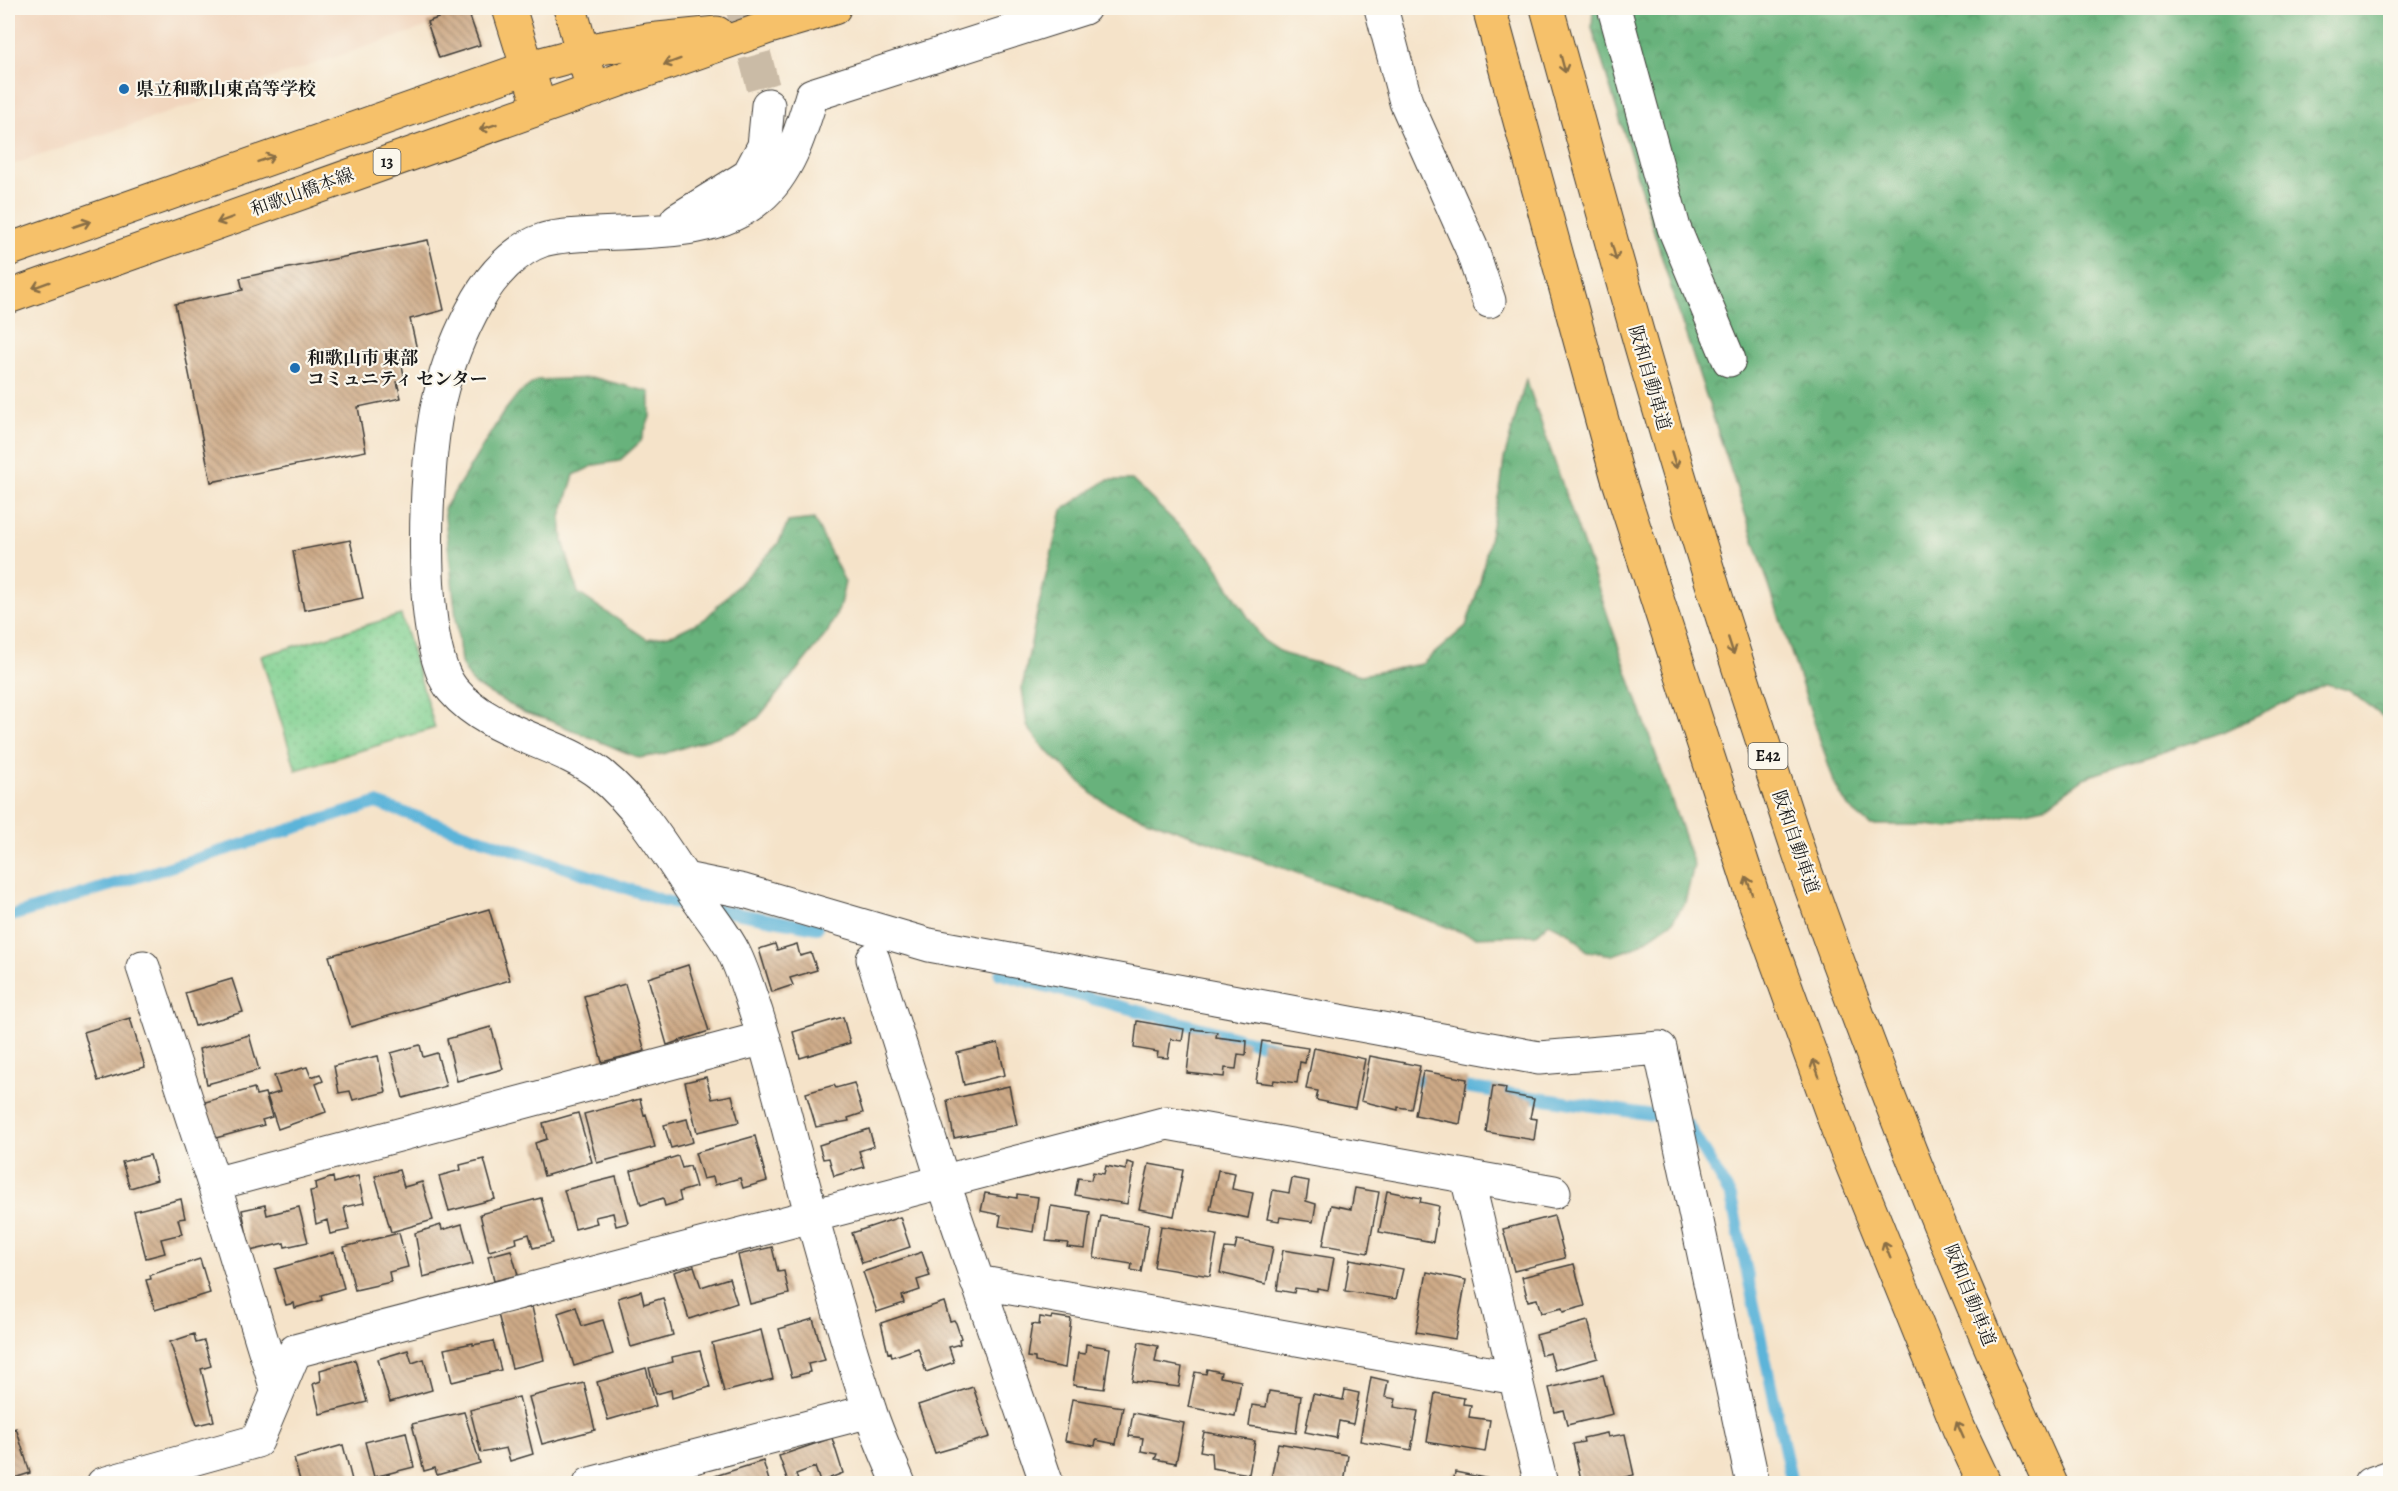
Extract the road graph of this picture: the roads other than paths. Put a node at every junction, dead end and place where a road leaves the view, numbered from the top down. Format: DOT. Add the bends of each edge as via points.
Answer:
graph roads {
  1 [pos="509,8"];
  2 [pos="570,8"];
  3 [pos="834,8"];
  4 [pos="1084,8"];
  5 [pos="1381,8"];
  6 [pos="1466,8"];
  7 [pos="1489,8"];
  8 [pos="1547,8"];
  9 [pos="1614,8"];
  10 [pos="766,28"];
  11 [pos="582,53"];
  12 [pos="528,68"];
  13 [pos="593,90"];
  14 [pos="768,105"];
  15 [pos="540,108"];
  16 [pos="660,231"];
  17 [pos="1551,240"];
  18 [pos="8,250"];
  19 [pos="8,297"];
  20 [pos="1489,301"];
  21 [pos="1729,360"];
  22 [pos="685,879"];
  23 [pos="873,959"];
  24 [pos="143,967"];
  25 [pos="764,1038"];
  26 [pos="1467,1177"];
  27 [pos="943,1181"];
  28 [pos="214,1184"];
  29 [pos="1554,1192"];
  30 [pos="812,1216"];
  31 [pos="977,1282"];
  32 [pos="1516,1378"];
  33 [pos="278,1390"];
  34 [pos="870,1411"];
  35 [pos="663,1474"];
  36 [pos="2391,1477"];
  37 [pos="103,1484"];
  38 [pos="590,1484"];
  39 [pos="899,1484"];
  40 [pos="1047,1484"];
  41 [pos="1541,1484"];
  42 [pos="1753,1484"];
  43 [pos="1985,1484"];
  44 [pos="2051,1484"];
  45 [pos="2370,1484"];
  1 -- 12 [label="main road"];
  2 -- 11 [label="main road"];
  3 -- 10 [label="main road, 和歌山橋本線 / 13"];
  4 -- 16 [label="street" via="812,95 781,173 761,196 737,213 704,224"];
  5 -- 20 [label="street" via="1406,102 1471,247"];
  6 -- 17 [label="main road" via="1498,111"];
  7 -- 17 [label="main road"];
  8 -- 44 [label="main road, 阪和自動車道 / E42, one-way" via="1673,456 1726,632 1807,876 1893,1109"];
  9 -- 21 [label="street" via="1674,228"];
  10 -- 11 [label="main road, 和歌山橋本線 / 13" via="648,40"];
  10 -- 13 [label="main road, 和歌山橋本線 / 13, one-way"];
  11 -- 12 [label="main road, 和歌山橋本線 / 13"];
  11 -- 13 [label="main road"];
  12 -- 15 [label="main road"];
  18 -- 12 [label="main road, 和歌山橋本線 / 13, one-way"];
  13 -- 15 [label="main road, 和歌山橋本線 / 13"];
  14 -- 16 [label="street" via="764,146 748,176"];
  15 -- 19 [label="main road, 和歌山橋本線 / 13, one-way"];
  16 -- 22 [label="street" via="541,241 515,256 479,298 438,402 427,488 428,612 436,652 449,686 469,706 499,724 599,773 628,802"];
  43 -- 17 [label="main road, one-way" via="1838,1130 1753,896 1617,475"];
  22 -- 25 [label="street" via="733,951"];
  22 -- 42 [label="street" via="744,891 929,945 1539,1058 1660,1048"];
  23 -- 27 [label="street"];
  24 -- 28 [label="street"];
  25 -- 28 [label="street"];
  25 -- 30 [label="street"];
  26 -- 27 [label="street" via="1167,1122"];
  26 -- 29 [label="street"];
  26 -- 32 [label="street"];
  27 -- 30 [label="street"];
  27 -- 31 [label="street"];
  28 -- 33 [label="street"];
  30 -- 33 [label="street" via="295,1351"];
  30 -- 34 [label="street"];
  31 -- 32 [label="street"];
  31 -- 40 [label="street"];
  32 -- 41 [label="street"];
  33 -- 37 [label="street" via="257,1441"];
  34 -- 35 [label="street"];
  34 -- 39 [label="street"];
  35 -- 38 [label="street"];
  36 -- 45 [label="street"];
}
